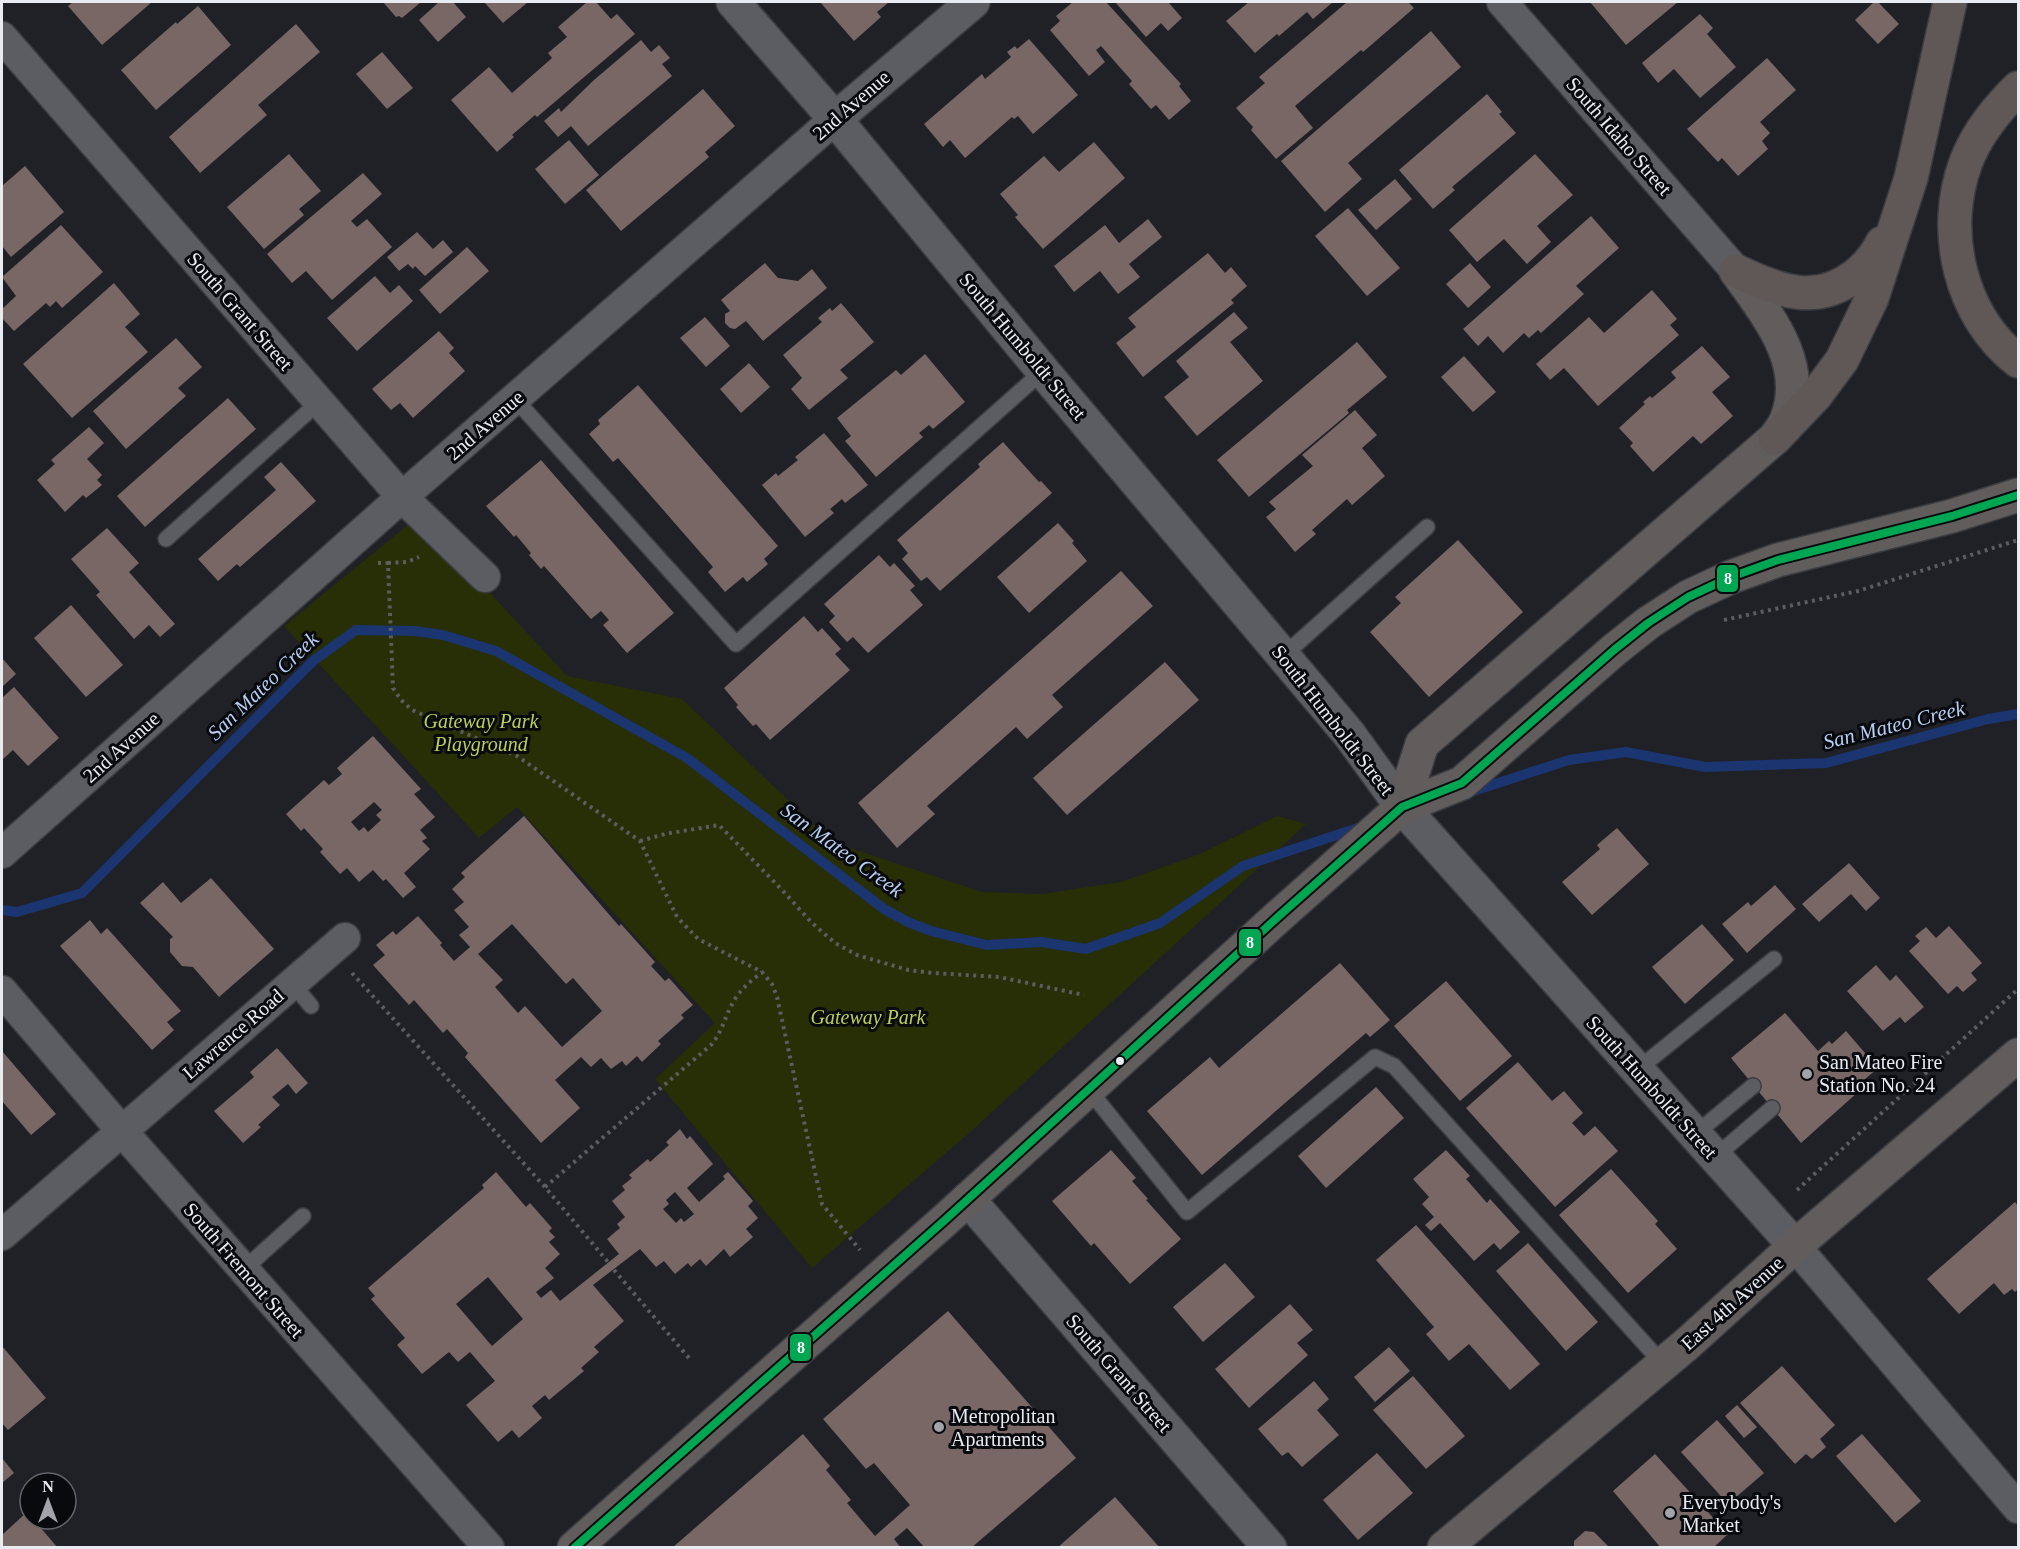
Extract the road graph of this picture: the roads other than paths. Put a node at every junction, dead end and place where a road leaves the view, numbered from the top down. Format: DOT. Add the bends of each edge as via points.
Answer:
graph roads {
  1 [pos="733,2"];
  2 [pos="973,2"];
  3 [pos="1502,2"];
  4 [pos="1950,2"];
  5 [pos="2,37"];
  6 [pos="2019,88"];
  7 [pos="835,119"];
  8 [pos="1911,178"];
  9 [pos="1736,271"];
  10 [pos="2019,361"];
  11 [pos="1043,371"];
  12 [pos="515,399"];
  13 [pos="319,402"];
  14 [pos="1775,438"];
  15 [pos="2019,495"];
  16 [pos="402,497"];
  17 [pos="1427,527"];
  18 [pos="166,539"];
  19 [pos="485,577"];
  20 [pos="1283,656"];
  21 [pos="1402,807"];
  22 [pos="2,853"];
  23 [pos="338,944"];
  24 [pos="1774,959"];
  25 [pos="292,983"];
  26 [pos="2,991"];
  27 [pos="311,1006"];
  28 [pos="2019,1055"];
  29 [pos="1637,1071"];
  30 [pos="1753,1086"];
  31 [pos="1089,1090"];
  32 [pos="1772,1108"];
  33 [pos="121,1130"];
  34 [pos="1705,1146"];
  35 [pos="968,1199"];
  36 [pos="303,1216"];
  37 [pos="2,1235"];
  38 [pos="1795,1246"];
  39 [pos="243,1270"];
  40 [pos="1663,1364"];
  41 [pos="2019,1508"];
  42 [pos="489,1548"];
  43 [pos="574,1548"];
  44 [pos="1270,1548"];
  45 [pos="1444,1548"];
  1 -- 7 [label="street, South Humboldt Street"];
  2 -- 7 [label="street, 2nd Avenue"];
  3 -- 9 [label="street, South Idaho Street"];
  4 -- 8 [label="highway"];
  5 -- 13 [label="street, South Grant Street"];
  6 -- 10 [label="highway" via="1980,133 1966,162 1954,225 1965,289 1982,322 2003,349"];
  7 -- 11 [label="street, South Humboldt Street"];
  7 -- 12 [label="street, 2nd Avenue"];
  8 -- 9 [label="highway" via="1880,247 1844,285 1821,293 1795,292"];
  8 -- 14 [label="highway" via="1872,298 1842,360 1816,395"];
  9 -- 14 [label="main road" via="1776,328 1787,351 1792,394 1787,419"];
  11 -- 12 [label="lane" via="736,644"];
  11 -- 20 [label="street, South Humboldt Street"];
  12 -- 16 [label="street, 2nd Avenue"];
  13 -- 16 [label="street, South Grant Street"];
  13 -- 18 [label="lane"];
  14 -- 21 [label="main road" via="1422,744"];
  15 -- 21 [label="main road" via="1778,560 1688,597 1614,650 1462,783"];
  16 -- 19 [label="street, South Grant Street"];
  16 -- 22 [label="street, 2nd Avenue"];
  17 -- 20 [label="lane"];
  20 -- 21 [label="street, South Humboldt Street" via="1349,734"];
  21 -- 29 [label="street, South Humboldt Street"];
  21 -- 31 [label="main road"];
  23 -- 25 [label="street, Lawrence Road"];
  24 -- 29 [label="lane"];
  25 -- 27 [label="lane"];
  25 -- 33 [label="street, Lawrence Road"];
  26 -- 33 [label="street, South Fremont Street"];
  28 -- 38 [label="main road, East 4th Avenue"];
  29 -- 34 [label="street, South Humboldt Street"];
  30 -- 34 [label="lane"];
  31 -- 35 [label="main road"];
  31 -- 40 [label="lane" via="1187,1212 1375,1057 1394,1066"];
  32 -- 34 [label="lane"];
  33 -- 37 [label="street"];
  33 -- 39 [label="street, South Fremont Street"];
  34 -- 38 [label="street, South Humboldt Street"];
  35 -- 43 [label="main road"];
  35 -- 44 [label="street, South Grant Street"];
  36 -- 39 [label="lane"];
  38 -- 40 [label="main road, East 4th Avenue"];
  38 -- 41 [label="street, South Humboldt Street"];
  39 -- 42 [label="street, South Fremont Street"];
  40 -- 45 [label="main road, East 4th Avenue"];
}
